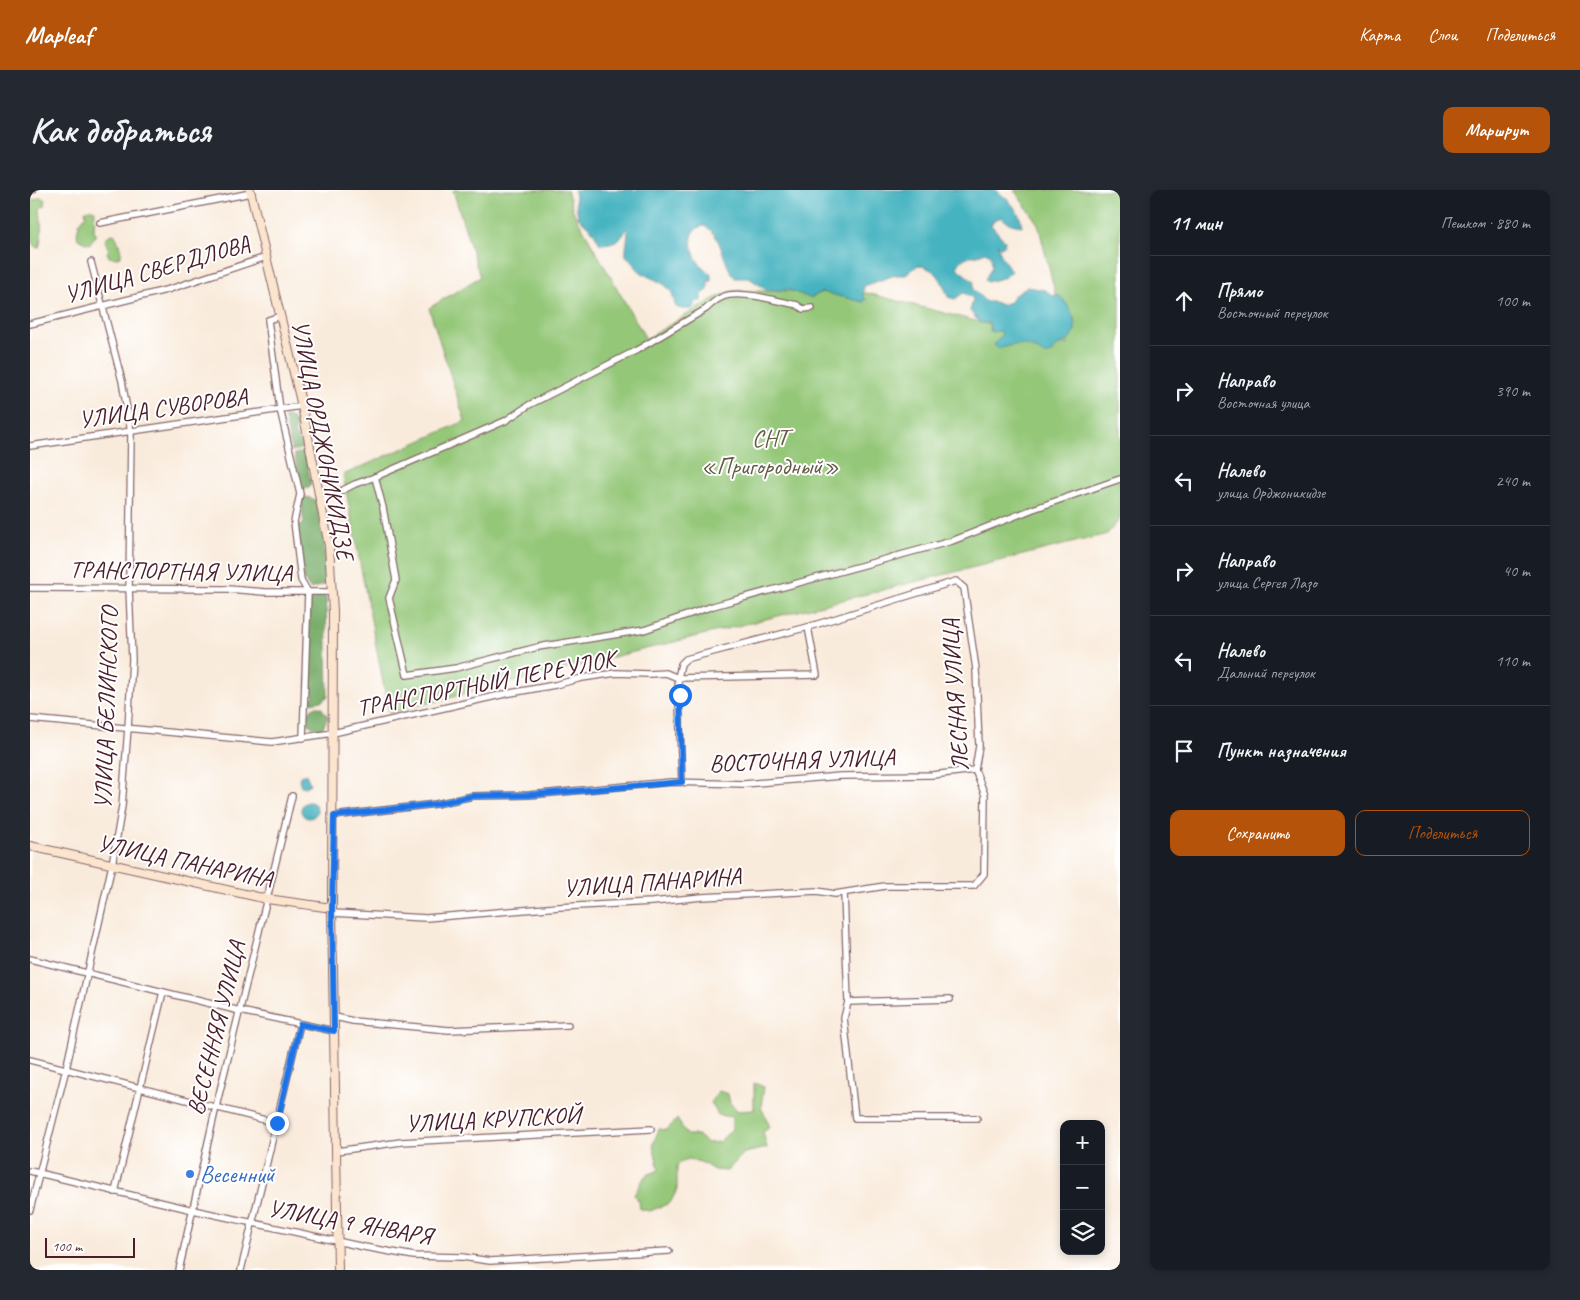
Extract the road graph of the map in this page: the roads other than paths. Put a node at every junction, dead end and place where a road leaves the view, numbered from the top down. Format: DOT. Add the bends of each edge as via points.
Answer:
graph roads {
  1 [pos="250,192"];
  2 [pos="100,223"];
  3 [pos="266,257"];
  4 [pos="91,262"];
  5 [pos="102,306"];
  6 [pos="812,308"];
  7 [pos="280,316"];
  8 [pos="30,324"];
  9 [pos="302,406"];
  10 [pos="280,410"];
  11 [pos="130,432"];
  12 [pos="30,446"];
  13 [pos="375,477"];
  14 [pos="1120,479"];
  15 [pos="321,500"];
  16 [pos="30,588"];
  17 [pos="129,588"];
  18 [pos="308,592"];
  19 [pos="332,592"];
  20 [pos="808,627"];
  21 [pos="678,678"];
  22 [pos="30,719"];
  23 [pos="128,728"];
  24 [pos="333,733"];
  25 [pos="303,738"];
  26 [pos="975,770"];
  27 [pos="682,782"];
  28 [pos="292,796"];
  29 [pos="334,816"];
  30 [pos="30,846"];
  31 [pos="112,865"];
  32 [pos="974,886"];
  33 [pos="844,892"];
  34 [pos="267,899"];
  35 [pos="332,911"];
  36 [pos="30,959"];
  37 [pos="89,973"];
  38 [pos="163,992"];
  39 [pos="950,999"];
  40 [pos="848,1002"];
  41 [pos="240,1011"];
  42 [pos="335,1017"];
  43 [pos="300,1024"];
  44 [pos="568,1024"];
  45 [pos="334,1031"];
  46 [pos="30,1060"];
  47 [pos="66,1068"];
  48 [pos="140,1088"];
  49 [pos="216,1108"];
  50 [pos="977,1118"];
  51 [pos="277,1123"];
  52 [pos="651,1129"];
  53 [pos="337,1151"];
  54 [pos="30,1171"];
  55 [pos="39,1173"];
  56 [pos="115,1192"];
  57 [pos="30,1210"];
  58 [pos="193,1210"];
  59 [pos="252,1223"];
  60 [pos="338,1241"];
  61 [pos="669,1251"];
  62 [pos="180,1270"];
  63 [pos="241,1270"];
  64 [pos="338,1270"];
  1 -- 2 [label="street"];
  1 -- 3 [label="main road, УЛИЦА ОРДЖОНИКИДЗЕ"];
  3 -- 5 [label="street, УЛИЦА СВЕРДЛОВА" via="170,289"];
  3 -- 7 [label="main road, УЛИЦА ОРДЖОНИКИДЗЕ"];
  4 -- 5 [label="street, УЛИЦА БЕЛИНСКОГО"];
  5 -- 8 [label="street, УЛИЦА СВЕРДЛОВА"];
  5 -- 11 [label="street, УЛИЦА БЕЛИНСКОГО" via="122,381"];
  6 -- 13 [label="street" via="743,294 728,295 637,350 505,421"];
  7 -- 9 [label="main road, УЛИЦА ОРДЖОНИКИДЗЕ"];
  7 -- 10 [label="street" via="268,320"];
  9 -- 10 [label="street, УЛИЦА СУВОРОВА"];
  9 -- 15 [label="main road, УЛИЦА ОРДЖОНИКИДЗЕ"];
  10 -- 11 [label="street, УЛИЦА СУВОРОВА"];
  10 -- 18 [label="street" via="300,494 294,522 302,580"];
  11 -- 12 [label="street, УЛИЦА СУВОРОВА"];
  11 -- 17 [label="street, УЛИЦА БЕЛИНСКОГО"];
  13 -- 14 [label="street" via="396,580 389,598 407,675 456,668 538,647 644,630 713,606 952,541"];
  13 -- 15 [label="street"];
  15 -- 19 [label="main road, УЛИЦА ОРДЖОНИКИДЗЕ"];
  16 -- 17 [label="street, ТРАНСПОРТНАЯ УЛИЦА"];
  17 -- 18 [label="street, ТРАНСПОРТНАЯ УЛИЦА"];
  17 -- 23 [label="street, УЛИЦА БЕЛИНСКОГО" via="132,660"];
  18 -- 19 [label="street, ТРАНСПОРТНАЯ УЛИЦА"];
  18 -- 25 [label="street"];
  19 -- 24 [label="main road, УЛИЦА ОРДЖОНИКИДЗЕ"];
  20 -- 21 [label="street" via="686,659 681,664"];
  20 -- 21 [label="street, ТРАНСПОРТНЫЙ ПЕРЕУЛОК" via="817,675"];
  20 -- 26 [label="street, ЛЕСНАЯ УЛИЦА" via="956,581 964,588 976,669 979,746"];
  21 -- 24 [label="street, ТРАНСПОРТНЫЙ ПЕРЕУЛОК" via="666,673 616,673"];
  21 -- 27 [label="street"];
  22 -- 23 [label="street"];
  23 -- 25 [label="street" via="272,742"];
  23 -- 31 [label="street, УЛИЦА БЕЛИНСКОГО" via="122,806"];
  24 -- 25 [label="street"];
  24 -- 29 [label="main road, УЛИЦА ОРДЖОНИКИДЗЕ"];
  26 -- 27 [label="street, ВОСТОЧНАЯ УЛИЦА" via="744,784"];
  26 -- 32 [label="street, ЛЕСНАЯ УЛИЦА" via="985,795 984,874"];
  27 -- 29 [label="street, ВОСТОЧНАЯ УЛИЦА" via="529,795 473,796 436,804"];
  28 -- 34 [label="street, ВЕСЕННЯЯ УЛИЦА"];
  29 -- 35 [label="main road, УЛИЦА ОРДЖОНИКИДЗЕ"];
  30 -- 31 [label="main road, УЛИЦА ПАНАРИНА"];
  31 -- 34 [label="main road, УЛИЦА ПАНАРИНА"];
  31 -- 37 [label="street, УЛИЦА БЕЛИНСКОГО"];
  32 -- 33 [label="street, УЛИЦА ПАНАРИНА" via="884,886"];
  33 -- 35 [label="street, УЛИЦА ПАНАРИНА" via="702,897 426,918"];
  33 -- 40 [label="street"];
  34 -- 35 [label="main road, УЛИЦА ПАНАРИНА"];
  34 -- 41 [label="street, ВЕСЕННЯЯ УЛИЦА"];
  35 -- 42 [label="main road, УЛИЦА ОРДЖОНИКИДЗЕ"];
  36 -- 37 [label="street"];
  37 -- 38 [label="street"];
  37 -- 47 [label="street, УЛИЦА БЕЛИНСКОГО"];
  38 -- 41 [label="street"];
  38 -- 48 [label="street"];
  39 -- 40 [label="street"];
  40 -- 50 [label="street" via="844,1018 855,1118"];
  41 -- 43 [label="street"];
  41 -- 49 [label="street, ВЕСЕННЯЯ УЛИЦА"];
  42 -- 44 [label="street" via="449,1030"];
  42 -- 45 [label="main road, УЛИЦА ОРДЖОНИКИДЗЕ"];
  43 -- 45 [label="street"];
  43 -- 51 [label="street"];
  45 -- 53 [label="main road, УЛИЦА ОРДЖОНИКИДЗЕ"];
  46 -- 47 [label="street"];
  47 -- 48 [label="street"];
  47 -- 55 [label="street, УЛИЦА БЕЛИНСКОГО"];
  48 -- 49 [label="street"];
  48 -- 56 [label="street"];
  49 -- 51 [label="street"];
  49 -- 58 [label="street, ВЕСЕННЯЯ УЛИЦА"];
  51 -- 59 [label="street"];
  52 -- 53 [label="street, УЛИЦА КРУПСКОЙ" via="401,1142"];
  53 -- 60 [label="main road, УЛИЦА ОРДЖОНИКИДЗЕ"];
  54 -- 55 [label="street, УЛИЦА 9 ЯНВАРЯ"];
  55 -- 56 [label="street, УЛИЦА 9 ЯНВАРЯ"];
  55 -- 57 [label="street, УЛИЦА БЕЛИНСКОГО"];
  56 -- 58 [label="street, УЛИЦА 9 ЯНВАРЯ"];
  58 -- 59 [label="street, УЛИЦА 9 ЯНВАРЯ"];
  58 -- 62 [label="street, ВЕСЕННЯЯ УЛИЦА"];
  59 -- 60 [label="street, УЛИЦА 9 ЯНВАРЯ"];
  59 -- 63 [label="street"];
  60 -- 61 [label="street, УЛИЦА 9 ЯНВАРЯ" via="414,1256 490,1261"];
  60 -- 64 [label="main road, УЛИЦА ОРДЖОНИКИДЗЕ"];
}
